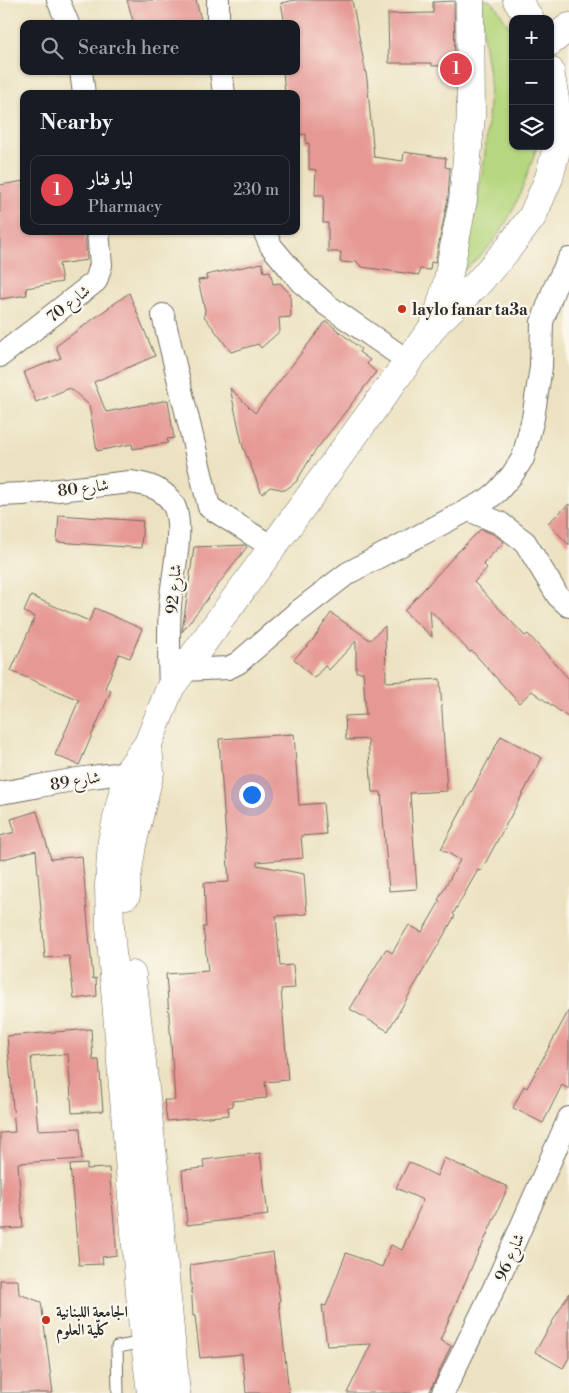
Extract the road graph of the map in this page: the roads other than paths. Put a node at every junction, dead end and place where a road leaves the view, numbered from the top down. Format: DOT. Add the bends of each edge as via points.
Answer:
graph roads {
  1 [pos="58,0"];
  2 [pos="218,0"];
  3 [pos="470,0"];
  4 [pos="517,0"];
  5 [pos="527,15"];
  6 [pos="66,20"];
  7 [pos="218,20"];
  8 [pos="569,27"];
  9 [pos="554,39"];
  10 [pos="82,75"];
  11 [pos="222,75"];
  12 [pos="83,90"];
  13 [pos="223,90"];
  14 [pos="554,94"];
  15 [pos="98,235"];
  16 [pos="266,235"];
  17 [pos="569,259"];
  18 [pos="163,315"];
  19 [pos="436,323"];
  20 [pos="0,356"];
  21 [pos="408,361"];
  22 [pos="164,494"];
  23 [pos="0,495"];
  24 [pos="469,510"];
  25 [pos="272,547"];
  26 [pos="569,606"];
  27 [pos="177,679"];
  28 [pos="138,772"];
  29 [pos="0,793"];
  30 [pos="118,927"];
  31 [pos="569,1118"];
  32 [pos="144,1342"];
  33 [pos="118,1393"];
  34 [pos="151,1393"];
  35 [pos="176,1393"];
  36 [pos="442,1393"];
  1 -- 6 [label="street"];
  2 -- 7 [label="street"];
  3 -- 19 [label="street" via="471,116 463,200"];
  4 -- 5 [label="street"];
  8 -- 9 [label="street"];
  10 -- 12 [label="street"];
  11 -- 13 [label="street"];
  14 -- 19 [label="street" via="558,144 549,178 532,217 478,283"];
  15 -- 20 [label="street, شارع 70" via="101,265 96,281"];
  16 -- 21 [label="street" via="301,282 327,305"];
  17 -- 24 [label="street" via="542,322 540,375 523,458 497,492"];
  18 -- 25 [label="street" via="209,506"];
  19 -- 21 [label="street"];
  21 -- 25 [label="street"];
  22 -- 23 [label="street, شارع 80" via="155,488 130,482"];
  22 -- 27 [label="street, شارع 92" via="172,502 178,520 168,660"];
  24 -- 26 [label="street" via="500,523 525,542 558,596"];
  24 -- 27 [label="street" via="348,573 228,668"];
  25 -- 27 [label="street"];
  27 -- 28 [label="street"];
  28 -- 29 [label="street, شارع 89"];
  28 -- 30 [label="street" via="112,841 109,886"];
  30 -- 32 [label="street"];
  30 -- 35 [label="street" via="157,1194"];
  31 -- 36 [label="street, شارع 96" via="496,1284"];
  32 -- 33 [label="lane" via="117,1347"];
  32 -- 34 [label="street"];
}
